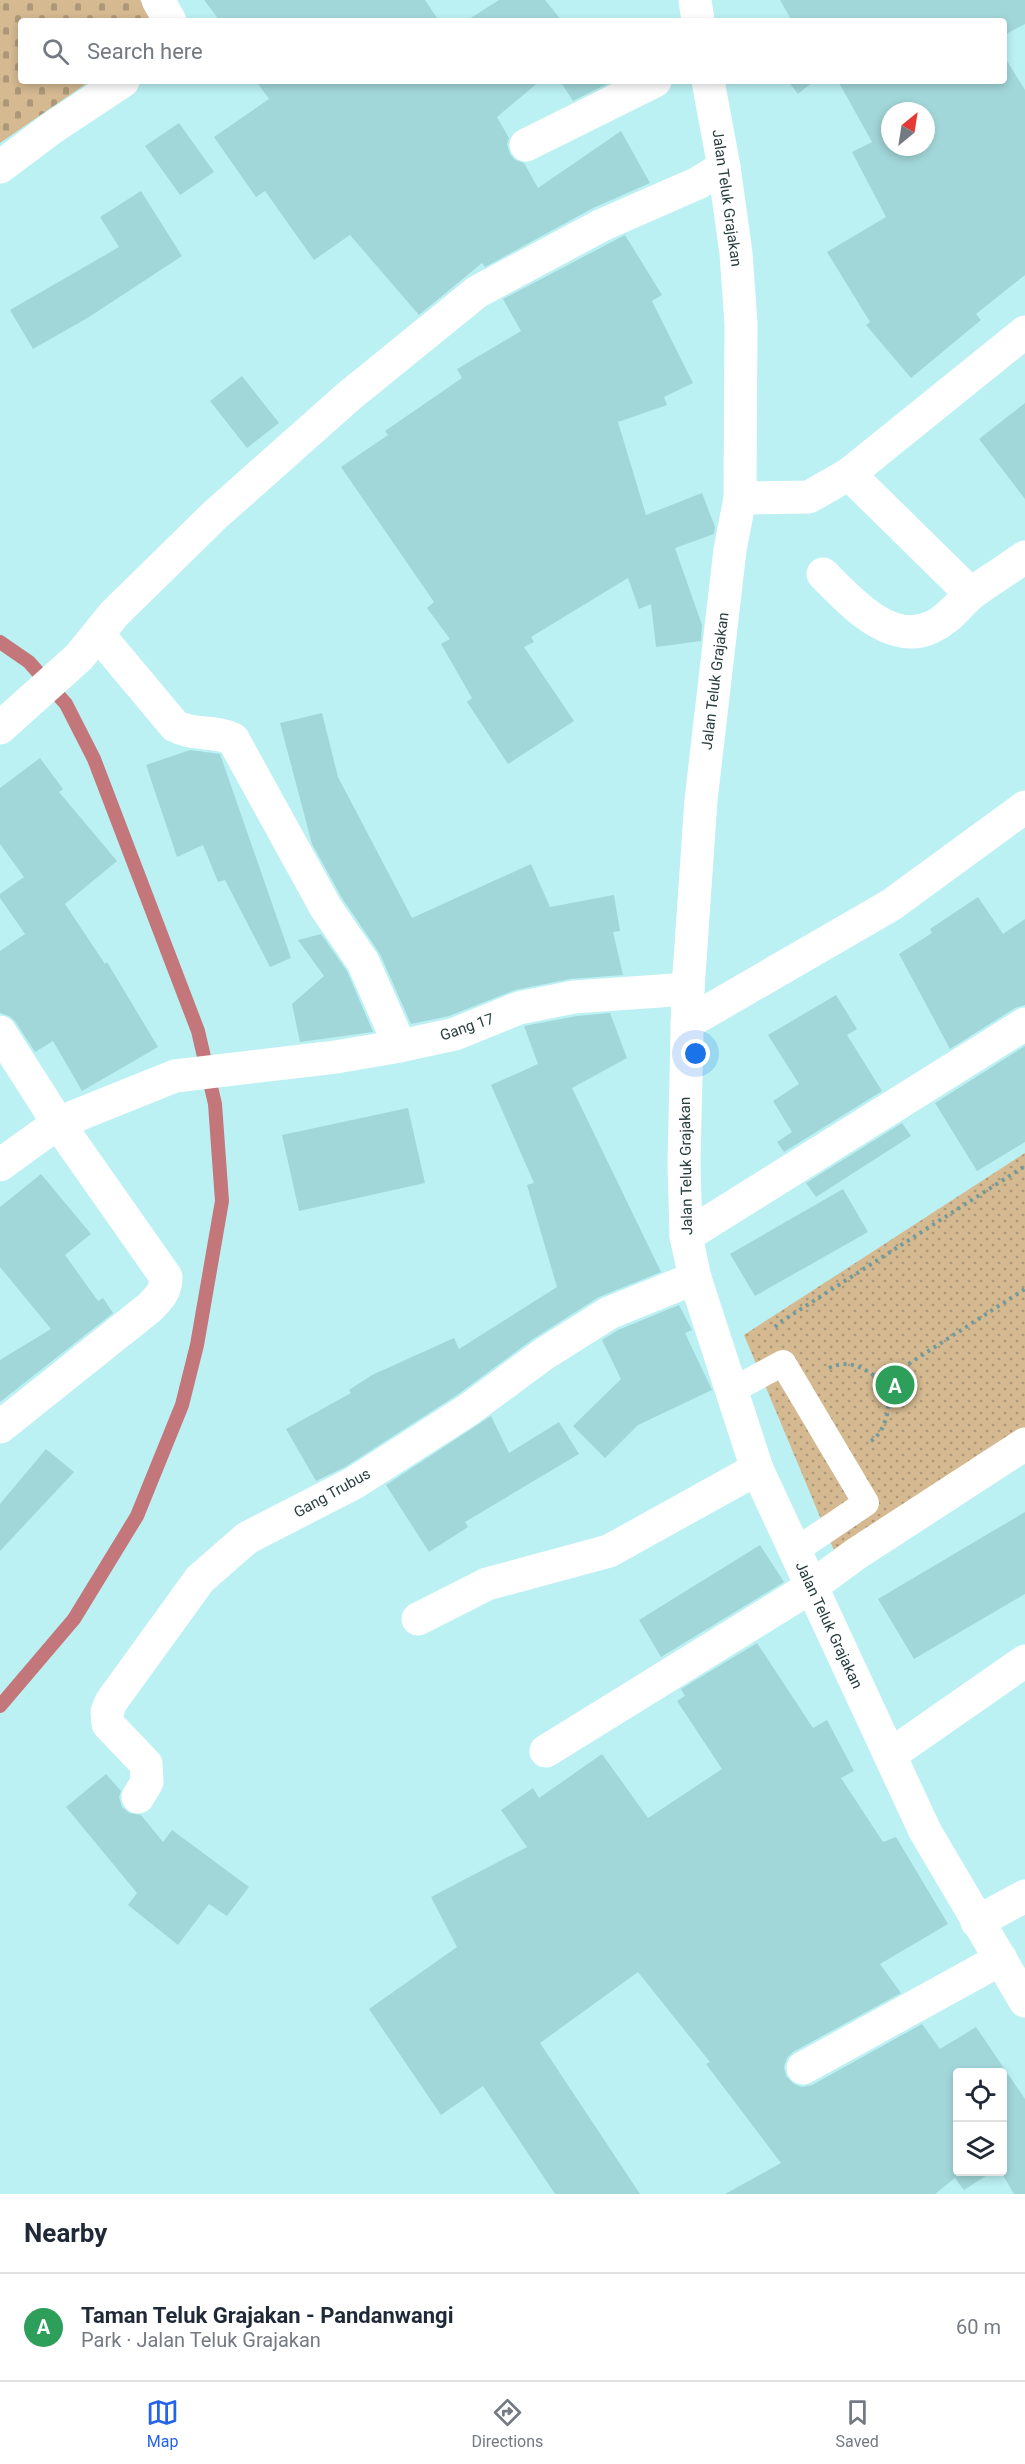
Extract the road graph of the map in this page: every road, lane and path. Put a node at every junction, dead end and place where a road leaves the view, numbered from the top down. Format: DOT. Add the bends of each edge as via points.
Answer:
graph roads {
  1 [pos="158,0"];
  2 [pos="695,0"];
  3 [pos="168,18"];
  4 [pos="698,18"];
  5 [pos="118,84"];
  6 [pos="649,84"];
  7 [pos="709,84"];
  8 [pos="526,145"];
  9 [pos="0,167"];
  10 [pos="724,167"];
  11 [pos="1025,332"];
  12 [pos="849,474"];
  13 [pos="740,498"];
  14 [pos="1025,557"];
  15 [pos="823,574"];
  16 [pos="971,594"];
  17 [pos="88,646"];
  18 [pos="12,718"];
  19 [pos="1025,807"];
  20 [pos="688,989"];
  21 [pos="687,1023"];
  22 [pos="1025,1024"];
  23 [pos="0,1032"];
  24 [pos="400,1046"];
  25 [pos="58,1123"];
  26 [pos="0,1165"];
  27 [pos="1025,1166"];
  28 [pos="686,1236"];
  29 [pos="695,1278"];
  30 [pos="1025,1289"];
  31 [pos="783,1363"];
  32 [pos="882,1381"];
  33 [pos="797,1386"];
  34 [pos="731,1391"];
  35 [pos="0,1427"];
  36 [pos="1025,1444"];
  37 [pos="841,1459"];
  38 [pos="757,1469"];
  39 [pos="795,1551"];
  40 [pos="811,1587"];
  41 [pos="418,1619"];
  42 [pos="1025,1661"];
  43 [pos="546,1750"];
  44 [pos="890,1755"];
  45 [pos="138,1797"];
  46 [pos="1025,1896"];
  47 [pos="978,1922"];
  48 [pos="1001,1959"];
  49 [pos="1025,2001"];
  50 [pos="803,2068"];
  1 -- 3 [label="street"];
  2 -- 4 [label="street"];
  5 -- 9 [label="street"];
  6 -- 8 [label="street"];
  7 -- 10 [label="street, Jalan Teluk Grajakan"];
  10 -- 13 [label="street, Jalan Teluk Grajakan" via="741,324"];
  10 -- 17 [label="street" via="698,183 602,225 477,292 349,396 214,515 114,614"];
  11 -- 12 [label="street"];
  12 -- 13 [label="street" via="809,497"];
  12 -- 16 [label="street"];
  13 -- 20 [label="street, Jalan Teluk Grajakan" via="730,550 701,800"];
  14 -- 16 [label="street"];
  15 -- 16 [label="street" via="867,615 904,633 932,628"];
  17 -- 18 [label="street"];
  17 -- 24 [label="street" via="175,726 186,732 222,734 233,739 326,908 363,962"];
  19 -- 21 [label="street" via="891,905"];
  20 -- 21 [label="street, Jalan Teluk Grajakan"];
  20 -- 24 [label="street, Gang 17" via="574,997 530,1005 455,1034"];
  21 -- 28 [label="street, Jalan Teluk Grajakan"];
  22 -- 28 [label="street"];
  23 -- 25 [label="street"];
  24 -- 25 [label="street, Gang 17" via="175,1076"];
  25 -- 26 [label="street, Gang 17"];
  25 -- 35 [label="street" via="165,1277 166,1285 149,1308"];
  27 -- 31 [label="path" via="779,1323 771,1337"];
  28 -- 29 [label="street, Jalan Teluk Grajakan"];
  29 -- 34 [label="street, Jalan Teluk Grajakan"];
  29 -- 45 [label="street, Gang Trubus" via="609,1313 354,1483 248,1538 200,1579 107,1712 108,1724 146,1764 147,1782"];
  30 -- 32 [label="path"];
  31 -- 33 [label="lane"];
  31 -- 34 [label="lane"];
  32 -- 33 [label="path" via="852,1363 832,1366"];
  32 -- 37 [label="path" via="888,1406 885,1423 877,1438"];
  33 -- 37 [label="lane"];
  34 -- 38 [label="street, Jalan Teluk Grajakan"];
  36 -- 40 [label="street"];
  37 -- 39 [label="lane" via="866,1503"];
  38 -- 39 [label="street, Jalan Teluk Grajakan"];
  38 -- 41 [label="street" via="609,1551 487,1584"];
  39 -- 40 [label="street, Jalan Teluk Grajakan"];
  40 -- 43 [label="street"];
  40 -- 44 [label="street, Jalan Teluk Grajakan"];
  42 -- 44 [label="street"];
  44 -- 47 [label="street, Jalan Teluk Grajakan" via="925,1831"];
  46 -- 47 [label="street"];
  47 -- 48 [label="street, Jalan Teluk Grajakan"];
  48 -- 49 [label="street, Jalan Teluk Grajakan"];
  48 -- 50 [label="street"];
}
